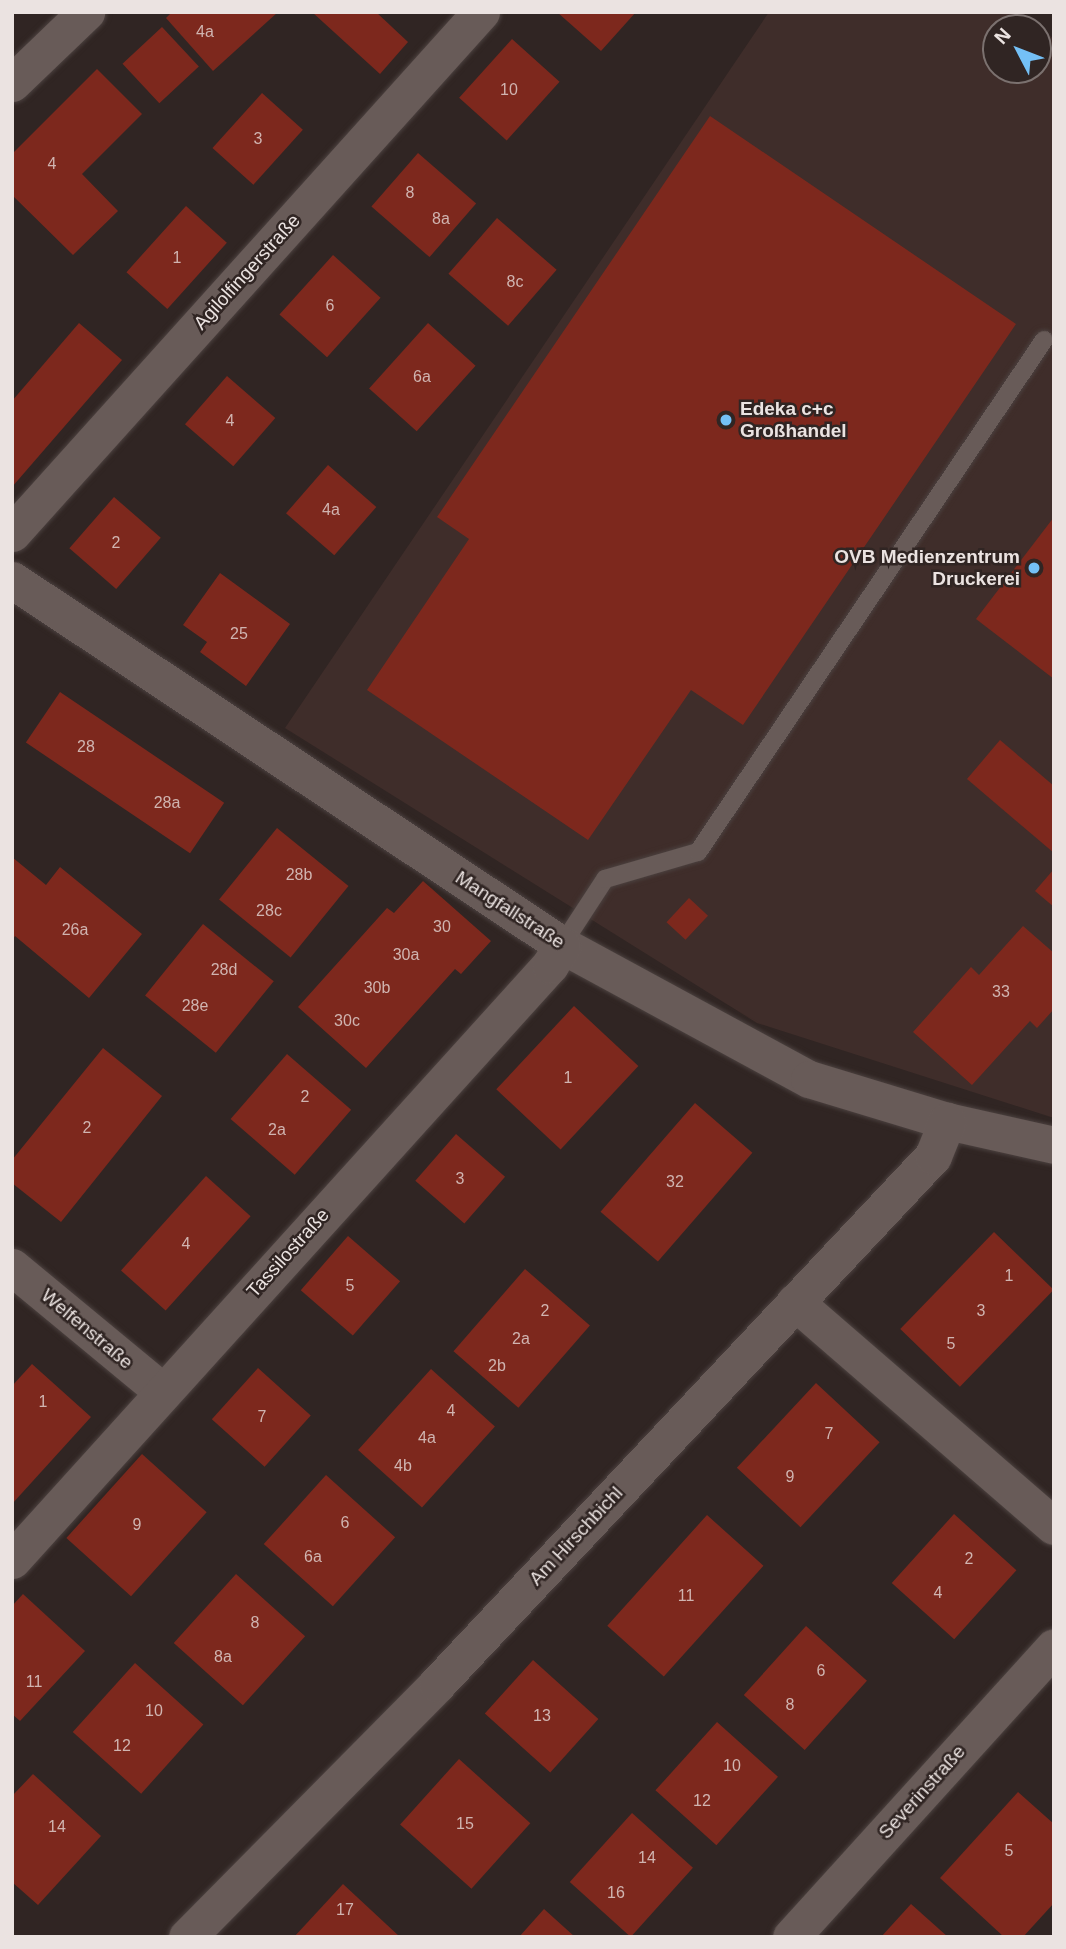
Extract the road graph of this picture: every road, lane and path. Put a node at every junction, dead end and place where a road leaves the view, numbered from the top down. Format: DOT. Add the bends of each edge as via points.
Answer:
graph roads {
  1 [pos="86,12"];
  2 [pos="481,12"];
  3 [pos="12,83"];
  4 [pos="1044,340"];
  5 [pos="12,533"];
  6 [pos="12,580"];
  7 [pos="562,945"];
  8 [pos="947,1121"];
  9 [pos="1052,1137"];
  10 [pos="12,1267"];
  11 [pos="795,1302"];
  12 [pos="162,1391"];
  13 [pos="1054,1526"];
  14 [pos="12,1560"];
  15 [pos="1054,1647"];
  16 [pos="187,1937"];
  17 [pos="791,1937"];
  1 -- 3 [label="street"];
  2 -- 5 [label="street, Agilolfingerstraße"];
  4 -- 7 [label="lane" via="698,852 605,879"];
  6 -- 7 [label="street, Mangfallstraße"];
  7 -- 8 [label="street, Mangfallstraße" via="809,1079"];
  7 -- 12 [label="street, Tassilostraße" via="550,964"];
  8 -- 9 [label="street, Mangfallstraße"];
  8 -- 11 [label="street, Am Hirschbichl" via="933,1156"];
  10 -- 12 [label="street, Welfenstraße"];
  11 -- 13 [label="street"];
  11 -- 16 [label="street, Am Hirschbichl" via="437,1684"];
  12 -- 14 [label="street, Tassilostraße"];
  15 -- 17 [label="street, Severinstraße"];
}
